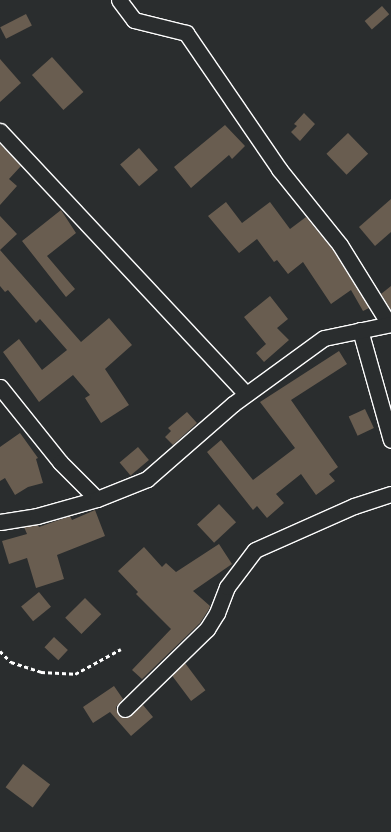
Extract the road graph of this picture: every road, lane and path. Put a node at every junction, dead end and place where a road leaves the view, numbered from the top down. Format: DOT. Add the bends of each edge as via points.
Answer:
graph roads {
  1 [pos="119,0"];
  2 [pos="0,131"];
  3 [pos="390,324"];
  4 [pos="360,330"];
  5 [pos="0,387"];
  6 [pos="246,394"];
  7 [pos="391,440"];
  8 [pos="391,494"];
  9 [pos="96,500"];
  10 [pos="0,522"];
  11 [pos="121,649"];
  12 [pos="0,652"];
  13 [pos="126,709"];
  1 -- 3 [label="street" via="134,20 186,33 278,169 340,245"];
  2 -- 6 [label="street"];
  3 -- 4 [label="street"];
  4 -- 6 [label="street" via="324,338"];
  4 -- 7 [label="street"];
  5 -- 9 [label="street" via="60,462"];
  6 -- 9 [label="street" via="147,479"];
  8 -- 13 [label="street" via="333,515 255,550 227,587 217,613 207,629"];
  9 -- 10 [label="street" via="37,516"];
  11 -- 12 [label="path" via="75,674 41,672 11,662"];
}
